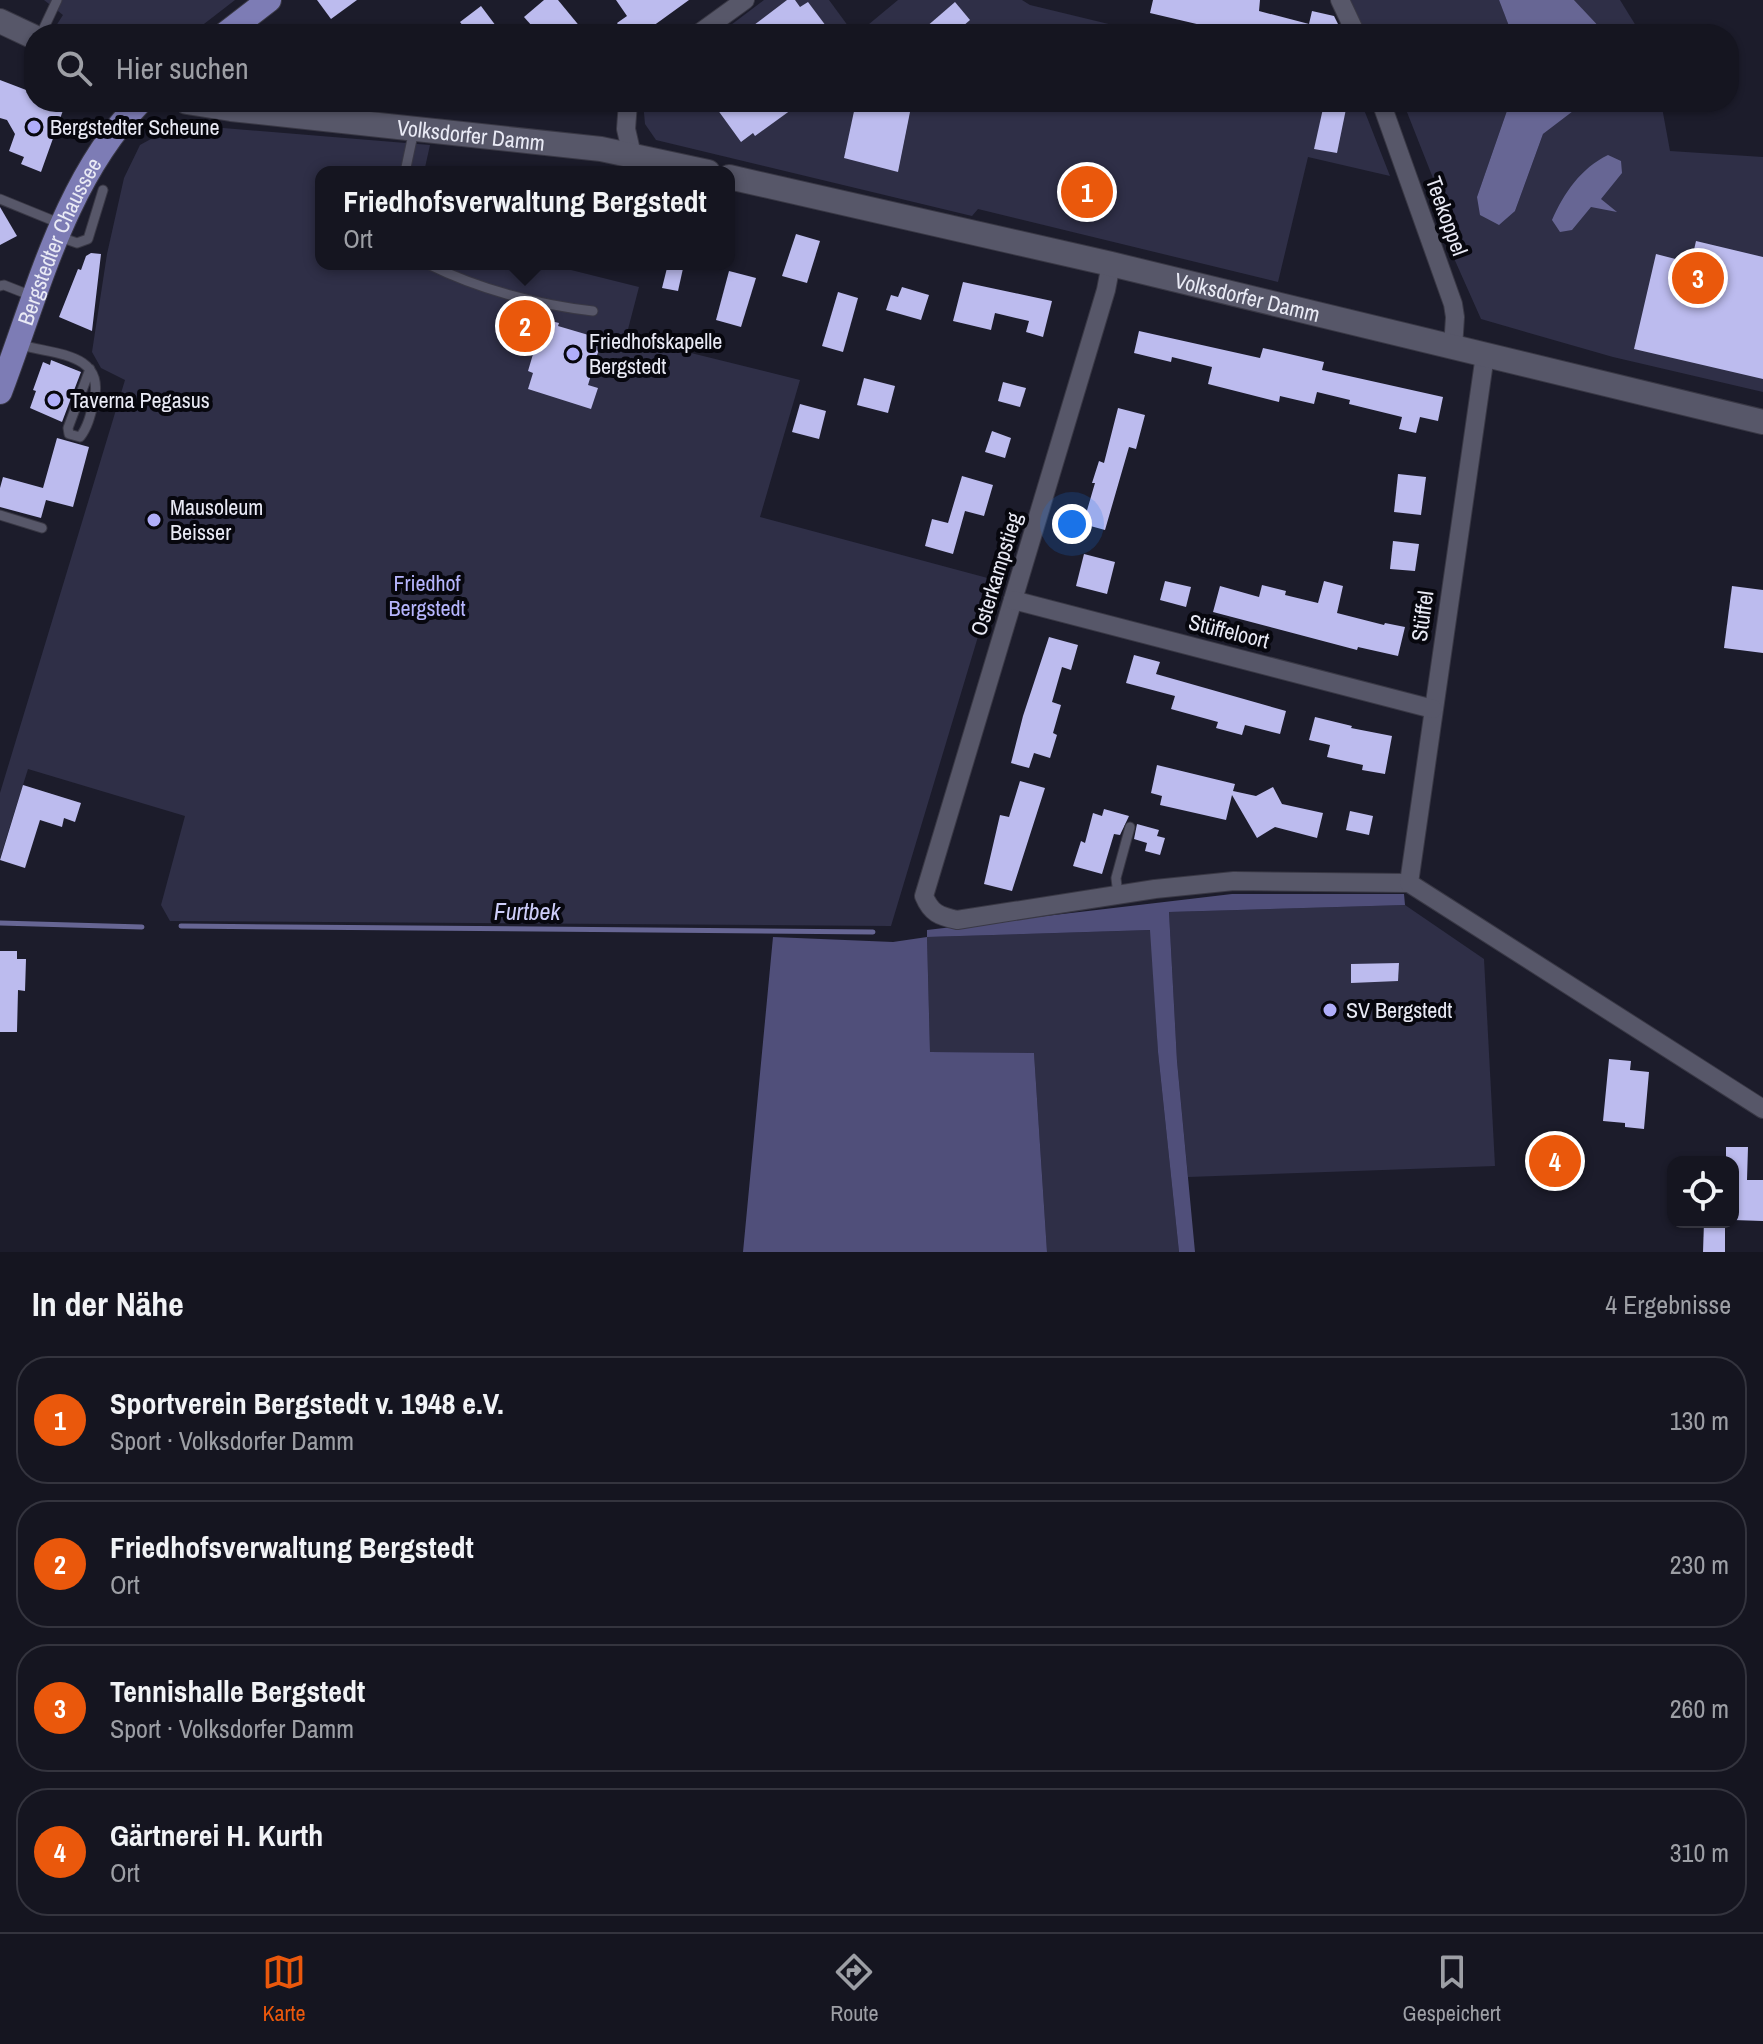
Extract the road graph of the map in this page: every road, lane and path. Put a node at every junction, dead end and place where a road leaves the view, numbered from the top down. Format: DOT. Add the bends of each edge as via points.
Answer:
graph roads {
  1 [pos="57,0"];
  2 [pos="269,0"];
  3 [pos="745,0"];
  4 [pos="1340,0"];
  5 [pos="0,21"];
  6 [pos="46,24"];
  7 [pos="238,24"];
  8 [pos="712,24"];
  9 [pos="1351,24"];
  10 [pos="24,32"];
  11 [pos="131,112"];
  12 [pos="272,112"];
  13 [pos="627,112"];
  14 [pos="1385,112"];
  15 [pos="414,130"];
  16 [pos="632,155"];
  17 [pos="406,166"];
  18 [pos="681,166"];
  19 [pos="735,178"];
  20 [pos="103,190"];
  21 [pos="0,199"];
  22 [pos="60,231"];
  23 [pos="1111,264"];
  24 [pos="440,270"];
  25 [pos="0,286"];
  26 [pos="35,297"];
  27 [pos="593,311"];
  28 [pos="19,344"];
  29 [pos="1453,348"];
  30 [pos="1485,355"];
  31 [pos="90,369"];
  32 [pos="0,392"];
  33 [pos="1763,422"];
  34 [pos="0,515"];
  35 [pos="42,528"];
  36 [pos="1013,600"];
  37 [pos="1433,709"];
  38 [pos="1130,827"];
  39 [pos="1409,883"];
  40 [pos="1118,895"];
  41 [pos="1763,1109"];
  1 -- 6 [label="lane"];
  2 -- 7 [label="main road"];
  3 -- 8 [label="street"];
  4 -- 9 [label="street"];
  5 -- 10 [label="main road"];
  11 -- 22 [label="main road, Bergstedter Chaussee" via="93,159"];
  12 -- 15 [label="main road, Volksdorfer Damm"];
  13 -- 16 [label="street"];
  14 -- 29 [label="street, Teekoppel" via="1453,304"];
  15 -- 16 [label="main road, Volksdorfer Damm"];
  15 -- 17 [label="lane"];
  16 -- 18 [label="main road, Volksdorfer Damm"];
  19 -- 23 [label="main road, Volksdorfer Damm"];
  20 -- 22 [label="lane" via="88,239 77,243"];
  21 -- 22 [label="lane"];
  22 -- 26 [label="main road, Bergstedter Chaussee"];
  23 -- 29 [label="main road, Volksdorfer Damm"];
  23 -- 36 [label="street, Osterkampstieg"];
  24 -- 27 [label="lane" via="502,292"];
  25 -- 26 [label="lane"];
  26 -- 28 [label="main road, Bergstedter Chaussee"];
  28 -- 31 [label="lane" via="77,358"];
  28 -- 32 [label="main road, Bergstedter Chaussee"];
  29 -- 30 [label="main road, Volksdorfer Damm"];
  30 -- 33 [label="main road, Volksdorfer Damm"];
  30 -- 37 [label="street, Stüffel"];
  31 -- 31 [label="lane" via="95,395 86,430 75,437 68,428"];
  34 -- 35 [label="lane"];
  36 -- 37 [label="street, Stüffeloort"];
  36 -- 40 [label="street, Osterkampstieg" via="924,896 929,909 957,920"];
  37 -- 39 [label="street, Stüffel"];
  38 -- 40 [label="lane" via="1116,878"];
  39 -- 40 [label="street" via="1234,881"];
  39 -- 41 [label="street"];
}
